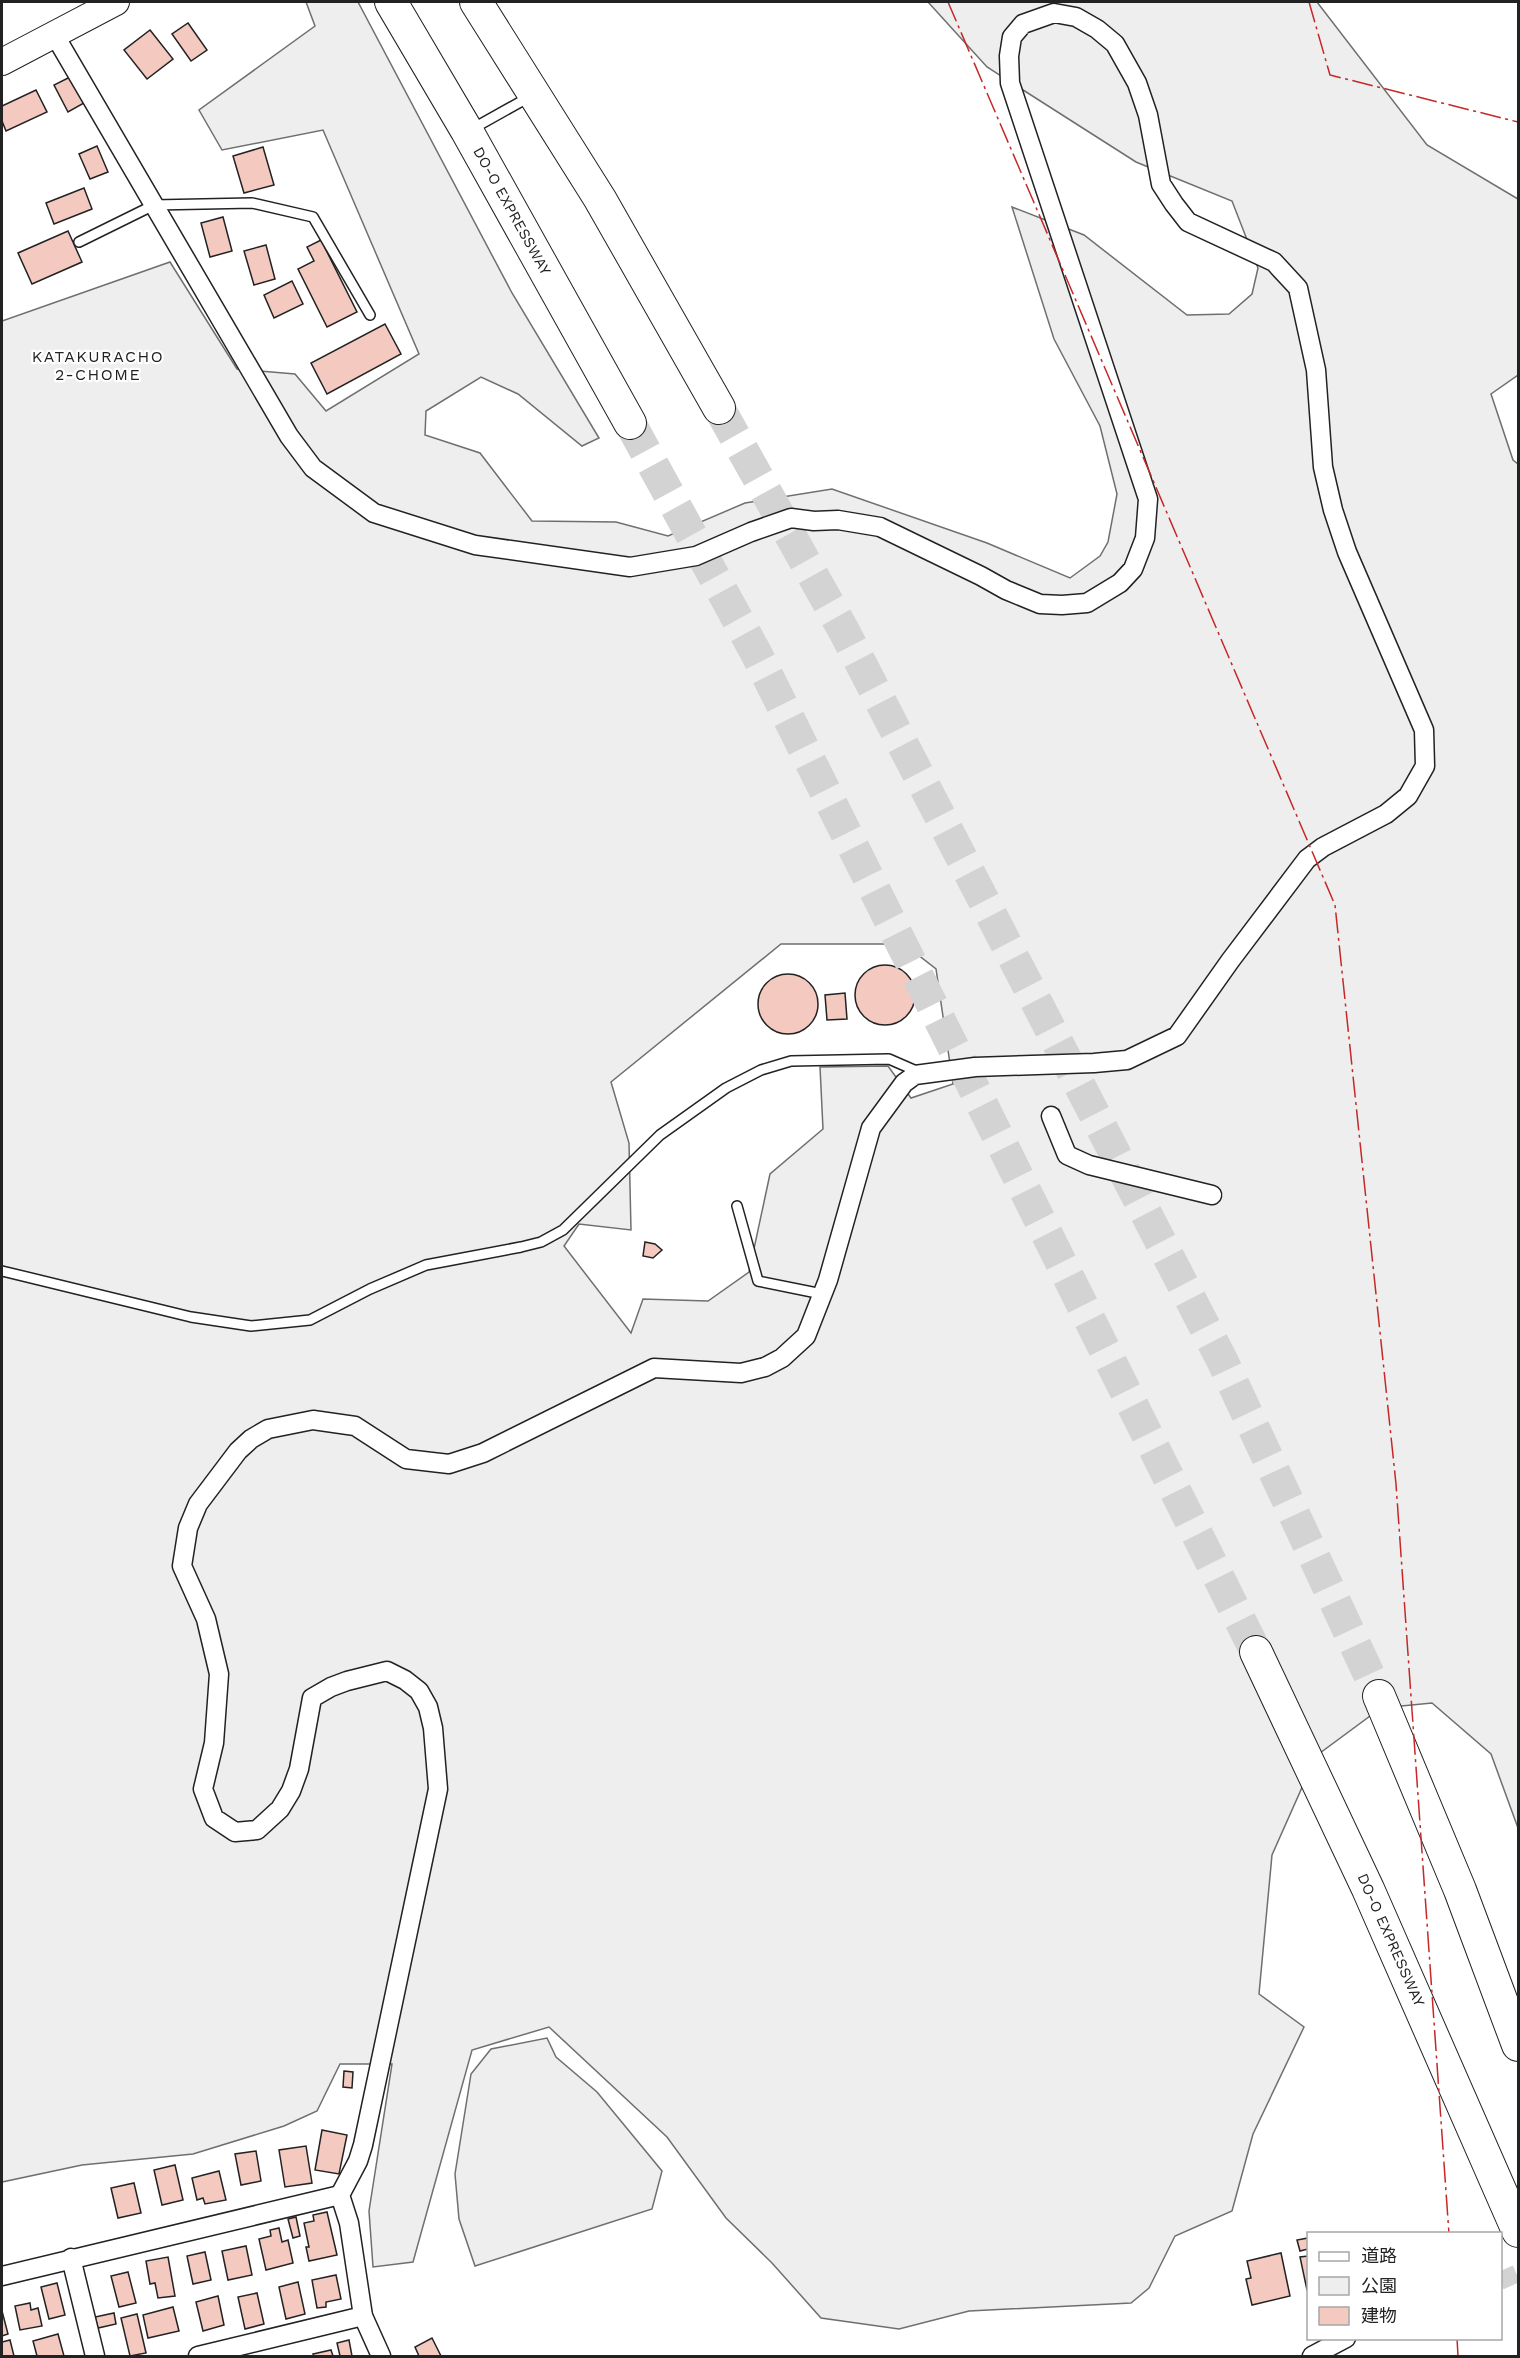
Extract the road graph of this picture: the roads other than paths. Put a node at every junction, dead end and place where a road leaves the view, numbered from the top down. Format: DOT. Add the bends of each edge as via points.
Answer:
graph roads {
  1 [pos="116,2"];
  2 [pos="391,2"];
  3 [pos="476,2"];
  4 [pos="54,34"];
  5 [pos="2,62"];
  6 [pos="535,93"];
  7 [pos="467,131"];
  8 [pos="154,205"];
  9 [pos="79,242"];
  10 [pos="370,315"];
  11 [pos="719,408"];
  12 [pos="630,423"];
  13 [pos="923,1074"];
  14 [pos="1051,1116"];
  15 [pos="1212,1195"];
  16 [pos="737,1206"];
  17 [pos="2,1271"];
  18 [pos="822,1294"];
  19 [pos="1256,1652"];
  20 [pos="1378,1696"];
  21 [pos="1518,2045"];
  22 [pos="340,2195"];
  23 [pos="1518,2230"];
  24 [pos="71,2258"];
  25 [pos="2,2276"];
  26 [pos="363,2316"];
  27 [pos="1342,2340"];
  28 [pos="95,2356"];
  29 [pos="198,2356"];
  30 [pos="381,2356"];
  31 [pos="1312,2356"];
  1 -- 4 [label="main road"];
  2 -- 7 [label="highway, DO-O EXPRESSWAY"];
  3 -- 6 [label="highway"];
  4 -- 5 [label="main road"];
  4 -- 8 [label="street"];
  6 -- 7 [label="lane"];
  6 -- 11 [label="highway"];
  7 -- 12 [label="highway, DO-O EXPRESSWAY"];
  8 -- 9 [label="lane"];
  8 -- 10 [label="lane" via="252,203 314,218"];
  8 -- 13 [label="street" via="289,436 313,468 374,513 475,545 630,567 696,556 791,518 838,520 880,527 1040,604 1087,603 1120,583 1133,569 1145,538 1148,499 1010,83 1009,56 1012,37 1023,24 1054,12 1076,17 1115,44 1137,83 1148,115 1161,184 1174,204 1188,222 1274,262 1298,288 1316,370 1323,467 1333,510 1424,730 1425,766 1408,796 1380,819 1307,859 1177,1036 1127,1060 975,1067"];
  13 -- 17 [label="lane" via="889,1059 791,1061 761,1070 726,1088 660,1135 563,1230 541,1242 426,1265 310,1320 251,1326 191,1317"];
  13 -- 18 [label="street" via="904,1083 871,1128"];
  14 -- 15 [label="street" via="1067,1155 1089,1165"];
  16 -- 18 [label="lane" via="758,1281"];
  18 -- 22 [label="street" via="806,1336 782,1358 765,1367 741,1374 654,1368 483,1453 449,1464 406,1459 355,1426 313,1420 268,1429 238,1451 198,1504 188,1528 182,1566 206,1619 219,1674 214,1743 202,1789 214,1818 235,1832 257,1830 280,1809 299,1769 312,1698 331,1687 387,1671 419,1691 433,1728 438,1789 363,2145"];
  19 -- 23 [label="highway, DO-O EXPRESSWAY" via="1368,1889"];
  20 -- 21 [label="highway" via="1460,1890"];
  22 -- 24 [label="street"];
  22 -- 26 [label="street" via="349,2223"];
  24 -- 25 [label="street"];
  24 -- 28 [label="street"];
  26 -- 29 [label="street"];
  26 -- 30 [label="street"];
  27 -- 31 [label="street"];
}
